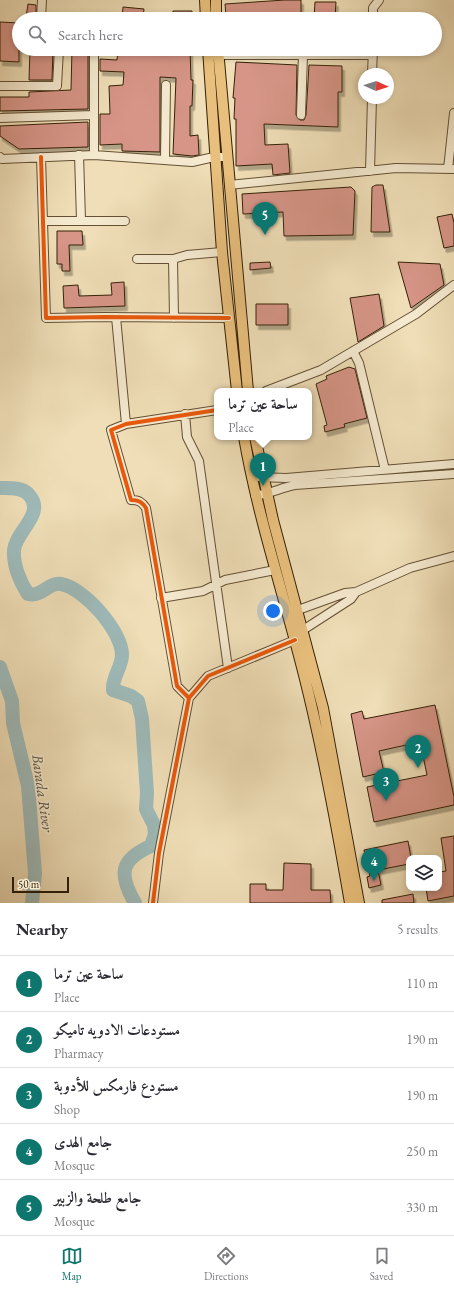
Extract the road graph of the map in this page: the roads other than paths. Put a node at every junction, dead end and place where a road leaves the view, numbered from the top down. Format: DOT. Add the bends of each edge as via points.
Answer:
graph roads {
  1 [pos="42,0"];
  2 [pos="205,0"];
  3 [pos="216,0"];
  4 [pos="379,0"];
  5 [pos="41,12"];
  6 [pos="206,12"];
  7 [pos="216,12"];
  8 [pos="374,12"];
  9 [pos="58,56"];
  10 [pos="94,56"];
  11 [pos="213,56"];
  12 [pos="213,56"];
  13 [pos="303,56"];
  14 [pos="373,56"];
  15 [pos="372,68"];
  16 [pos="166,85"];
  17 [pos="0,86"];
  18 [pos="372,104"];
  19 [pos="454,113"];
  20 [pos="94,115"];
  21 [pos="301,115"];
  22 [pos="0,118"];
  23 [pos="79,155"];
  24 [pos="94,155"];
  25 [pos="41,156"];
  26 [pos="214,157"];
  27 [pos="226,157"];
  28 [pos="1,158"];
  29 [pos="165,160"];
  30 [pos="451,169"];
  31 [pos="370,171"];
  32 [pos="229,185"];
  33 [pos="81,220"];
  34 [pos="43,221"];
  35 [pos="125,221"];
  36 [pos="222,252"];
  37 [pos="138,259"];
  38 [pos="173,259"];
  39 [pos="454,285"];
  40 [pos="116,317"];
  41 [pos="174,318"];
  42 [pos="229,318"];
  43 [pos="353,351"];
  44 [pos="237,388"];
  45 [pos="248,388"];
  46 [pos="274,388"];
  47 [pos="214,410"];
  48 [pos="185,414"];
  49 [pos="126,424"];
  50 [pos="245,440"];
  51 [pos="256,440"];
  52 [pos="454,464"];
  53 [pos="385,470"];
  54 [pos="454,474"];
  55 [pos="263,476"];
  56 [pos="252,480"];
  57 [pos="267,493"];
  58 [pos="255,495"];
  59 [pos="454,556"];
  60 [pos="275,570"];
  61 [pos="215,584"];
  62 [pos="356,592"];
  63 [pos="161,598"];
  64 [pos="298,610"];
  65 [pos="304,630"];
  66 [pos="295,640"];
  67 [pos="228,668"];
  68 [pos="189,698"];
  69 [pos="332,779"];
  70 [pos="153,903"];
  71 [pos="350,903"];
  72 [pos="359,903"];
  1 -- 5 [label="street"];
  2 -- 6 [label="main road"];
  3 -- 7 [label="main road"];
  4 -- 8 [label="street"];
  9 -- 17 [label="street" via="58,86"];
  10 -- 20 [label="street"];
  11 -- 27 [label="main road"];
  12 -- 26 [label="main road"];
  13 -- 21 [label="street"];
  14 -- 15 [label="street"];
  16 -- 29 [label="street"];
  18 -- 31 [label="street"];
  19 -- 30 [label="street"];
  20 -- 22 [label="street"];
  20 -- 24 [label="street"];
  23 -- 24 [label="street"];
  23 -- 25 [label="street"];
  23 -- 33 [label="street"];
  24 -- 29 [label="street"];
  25 -- 28 [label="street"];
  25 -- 34 [label="street"];
  26 -- 27 [label="street"];
  26 -- 29 [label="street" via="197,162"];
  26 -- 36 [label="main road"];
  27 -- 32 [label="main road"];
  30 -- 31 [label="street" via="396,168"];
  31 -- 32 [label="street"];
  32 -- 45 [label="main road"];
  33 -- 34 [label="street"];
  33 -- 35 [label="street"];
  34 -- 40 [label="street" via="46,318"];
  36 -- 38 [label="street"];
  36 -- 42 [label="main road"];
  37 -- 38 [label="street"];
  38 -- 41 [label="street"];
  39 -- 43 [label="street" via="416,314"];
  40 -- 41 [label="street"];
  40 -- 49 [label="street"];
  41 -- 42 [label="street"];
  42 -- 44 [label="main road"];
  43 -- 46 [label="street" via="321,370"];
  43 -- 53 [label="street" via="359,362"];
  47 -- 48 [label="street"];
  48 -- 49 [label="street"];
  48 -- 61 [label="street" via="187,437 199,461"];
  49 -- 63 [label="street" via="111,430 131,500 143,502 146,508"];
  50 -- 56 [label="main road"];
  51 -- 55 [label="main road"];
  52 -- 53 [label="street"];
  53 -- 55 [label="street" via="286,478"];
  54 -- 57 [label="street" via="295,485"];
  55 -- 56 [label="street"];
  55 -- 57 [label="main road"];
  56 -- 58 [label="main road"];
  57 -- 58 [label="street"];
  57 -- 64 [label="main road"];
  58 -- 60 [label="main road"];
  59 -- 62 [label="street" via="410,568"];
  60 -- 61 [label="street"];
  60 -- 66 [label="main road"];
  61 -- 63 [label="street" via="203,591"];
  61 -- 67 [label="street"];
  62 -- 64 [label="street" via="345,593"];
  62 -- 65 [label="street" via="351,599"];
  63 -- 68 [label="street" via="177,686"];
  64 -- 65 [label="main road"];
  65 -- 69 [label="main road" via="323,708"];
  66 -- 67 [label="street"];
  66 -- 69 [label="main road"];
  67 -- 68 [label="street" via="208,676"];
  68 -- 70 [label="street" via="159,853"];
  69 -- 71 [label="main road"];
  69 -- 72 [label="main road"];
}
